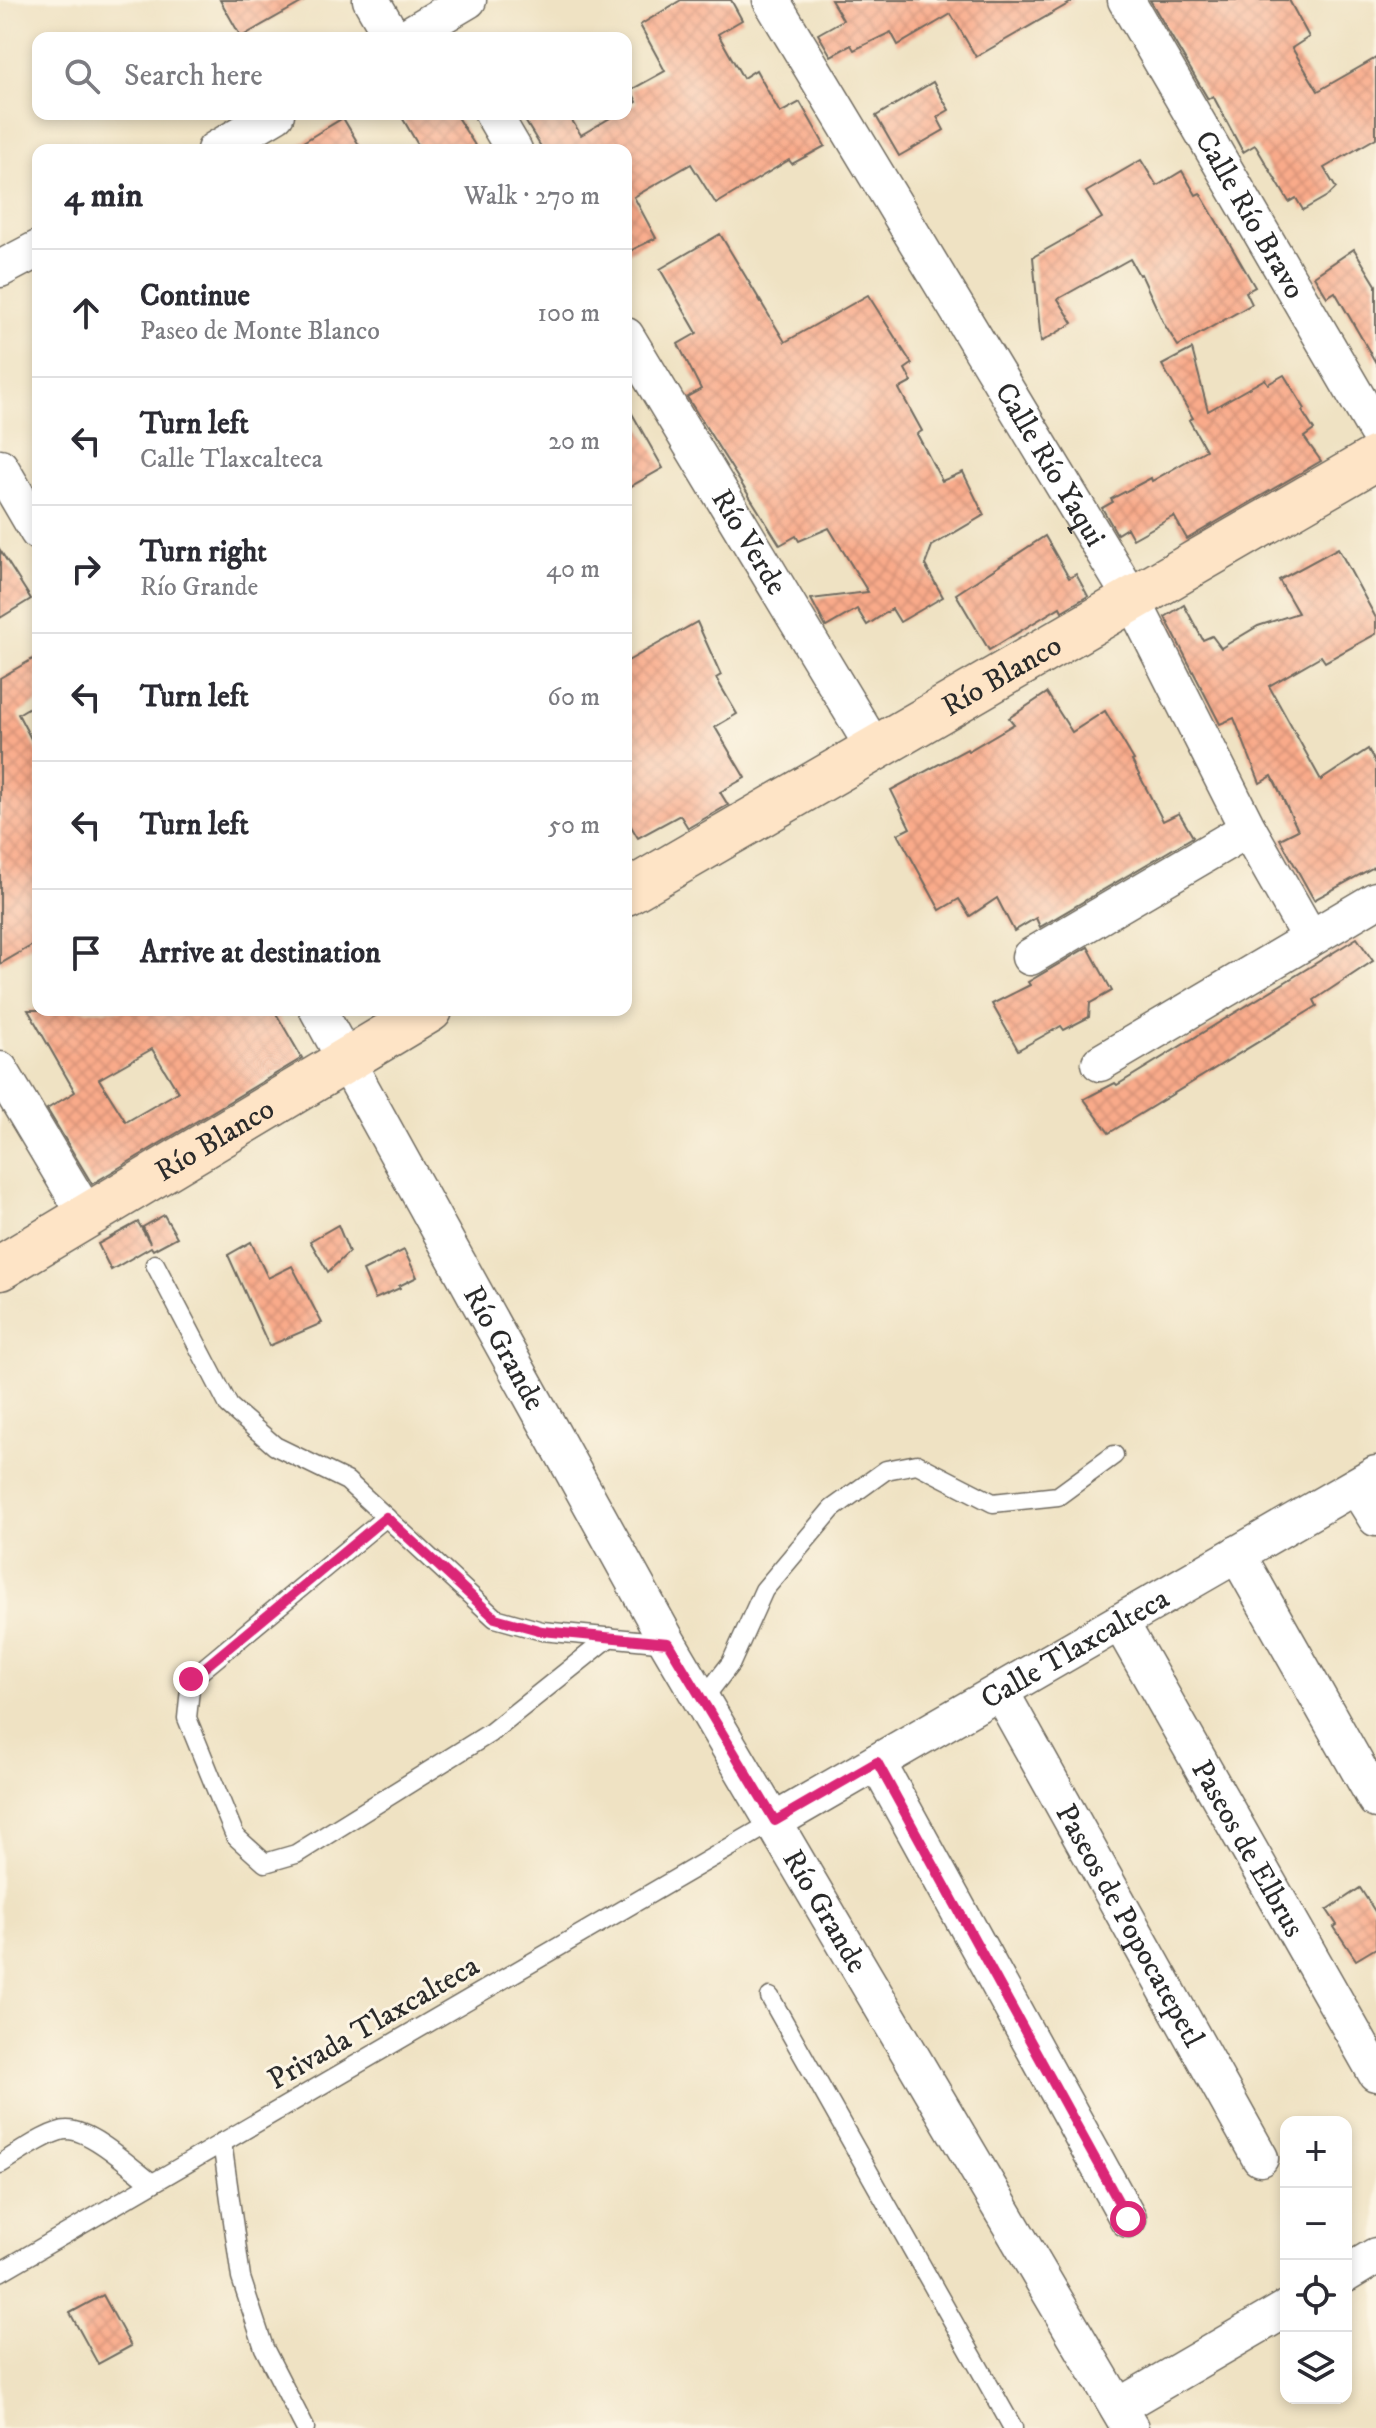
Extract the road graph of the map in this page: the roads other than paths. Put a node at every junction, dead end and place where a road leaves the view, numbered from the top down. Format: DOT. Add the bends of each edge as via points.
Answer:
graph roads {
  1 [pos="371,0"];
  2 [pos="468,0"];
  3 [pos="771,0"];
  4 [pos="1126,0"];
  5 [pos="442,29"];
  6 [pos="390,32"];
  7 [pos="266,120"];
  8 [pos="496,120"];
  9 [pos="225,144"];
  10 [pos="510,144"];
  11 [pos="32,252"];
  12 [pos="0,269"];
  13 [pos="632,346"];
  14 [pos="1376,430"];
  15 [pos="1376,458"];
  16 [pos="0,467"];
  17 [pos="32,522"];
  18 [pos="1132,599"];
  19 [pos="874,748"];
  20 [pos="1248,829"];
  21 [pos="632,889"];
  22 [pos="1376,900"];
  23 [pos="1310,938"];
  24 [pos="1030,957"];
  25 [pos="322,1016"];
  26 [pos="420,1016"];
  27 [pos="347,1059"];
  28 [pos="1100,1063"];
  29 [pos="0,1070"];
  30 [pos="87,1216"];
  31 [pos="155,1264"];
  32 [pos="0,1268"];
  33 [pos="1114,1455"];
  34 [pos="1366,1480"];
  35 [pos="386,1517"];
  36 [pos="1376,1518"];
  37 [pos="1237,1554"];
  38 [pos="1120,1622"];
  39 [pos="610,1637"];
  40 [pos="668,1643"];
  41 [pos="1000,1691"];
  42 [pos="703,1699"];
  43 [pos="877,1762"];
  44 [pos="1376,1800"];
  45 [pos="775,1821"];
  46 [pos="770,1997"];
  47 [pos="1376,2073"];
  48 [pos="222,2142"];
  49 [pos="1260,2158"];
  50 [pos="0,2164"];
  51 [pos="152,2183"];
  52 [pos="1128,2219"];
  53 [pos="1376,2256"];
  54 [pos="1352,2270"];
  55 [pos="0,2272"];
  56 [pos="1280,2313"];
  57 [pos="1124,2418"];
  58 [pos="305,2428"];
  59 [pos="1013,2428"];
  1 -- 6 [label="street"];
  2 -- 5 [label="street"];
  3 -- 18 [label="street, Calle Río Yaqui"];
  4 -- 14 [label="street, Calle Río Bravo"];
  7 -- 9 [label="street"];
  8 -- 10 [label="street"];
  11 -- 12 [label="street"];
  13 -- 19 [label="street, Río Verde"];
  15 -- 18 [label="street, Río Blanco"];
  16 -- 17 [label="street"];
  18 -- 19 [label="street, Río Blanco"];
  18 -- 20 [label="street, Calle Río Yaqui"];
  19 -- 21 [label="street, Río Blanco"];
  20 -- 23 [label="street, Calle Río Yaqui"];
  20 -- 24 [label="street"];
  22 -- 23 [label="street"];
  23 -- 28 [label="street"];
  25 -- 27 [label="street, Río Grande"];
  26 -- 27 [label="street, Río Blanco"];
  27 -- 30 [label="street, Río Blanco"];
  27 -- 40 [label="street, Río Grande"];
  29 -- 30 [label="street"];
  30 -- 32 [label="street, Río Blanco"];
  31 -- 35 [label="lane" via="229,1406 275,1446 347,1481"];
  33 -- 42 [label="lane" via="1058,1496 993,1503 917,1464 886,1470 832,1509 764,1590 731,1663"];
  34 -- 36 [label="street"];
  34 -- 37 [label="street, Calle Tlaxcalteca"];
  35 -- 39 [label="lane" via="495,1618 542,1631"];
  35 -- 39 [label="lane" via="191,1679 187,1718 235,1836 265,1863 296,1854 490,1733"];
  37 -- 38 [label="street, Calle Tlaxcalteca"];
  37 -- 44 [label="street"];
  38 -- 41 [label="street, Calle Tlaxcalteca"];
  38 -- 47 [label="street, Paseos de Elbrus"];
  39 -- 40 [label="lane"];
  40 -- 42 [label="street, Río Grande"];
  41 -- 43 [label="street, Calle Tlaxcalteca"];
  41 -- 49 [label="street, Paseos de Popocatepetl"];
  42 -- 45 [label="street, Río Grande"];
  43 -- 45 [label="street, Calle Tlaxcalteca"];
  43 -- 52 [label="street"];
  45 -- 48 [label="lane, Privada Tlaxcalteca"];
  45 -- 57 [label="street, Río Grande"];
  46 -- 59 [label="lane"];
  48 -- 51 [label="lane, Privada Tlaxcalteca"];
  48 -- 58 [label="lane" via="241,2278 264,2348"];
  50 -- 51 [label="lane" via="66,2130 87,2135"];
  51 -- 55 [label="lane, Privada Tlaxcalteca"];
  53 -- 54 [label="street"];
  56 -- 57 [label="street"];
}
